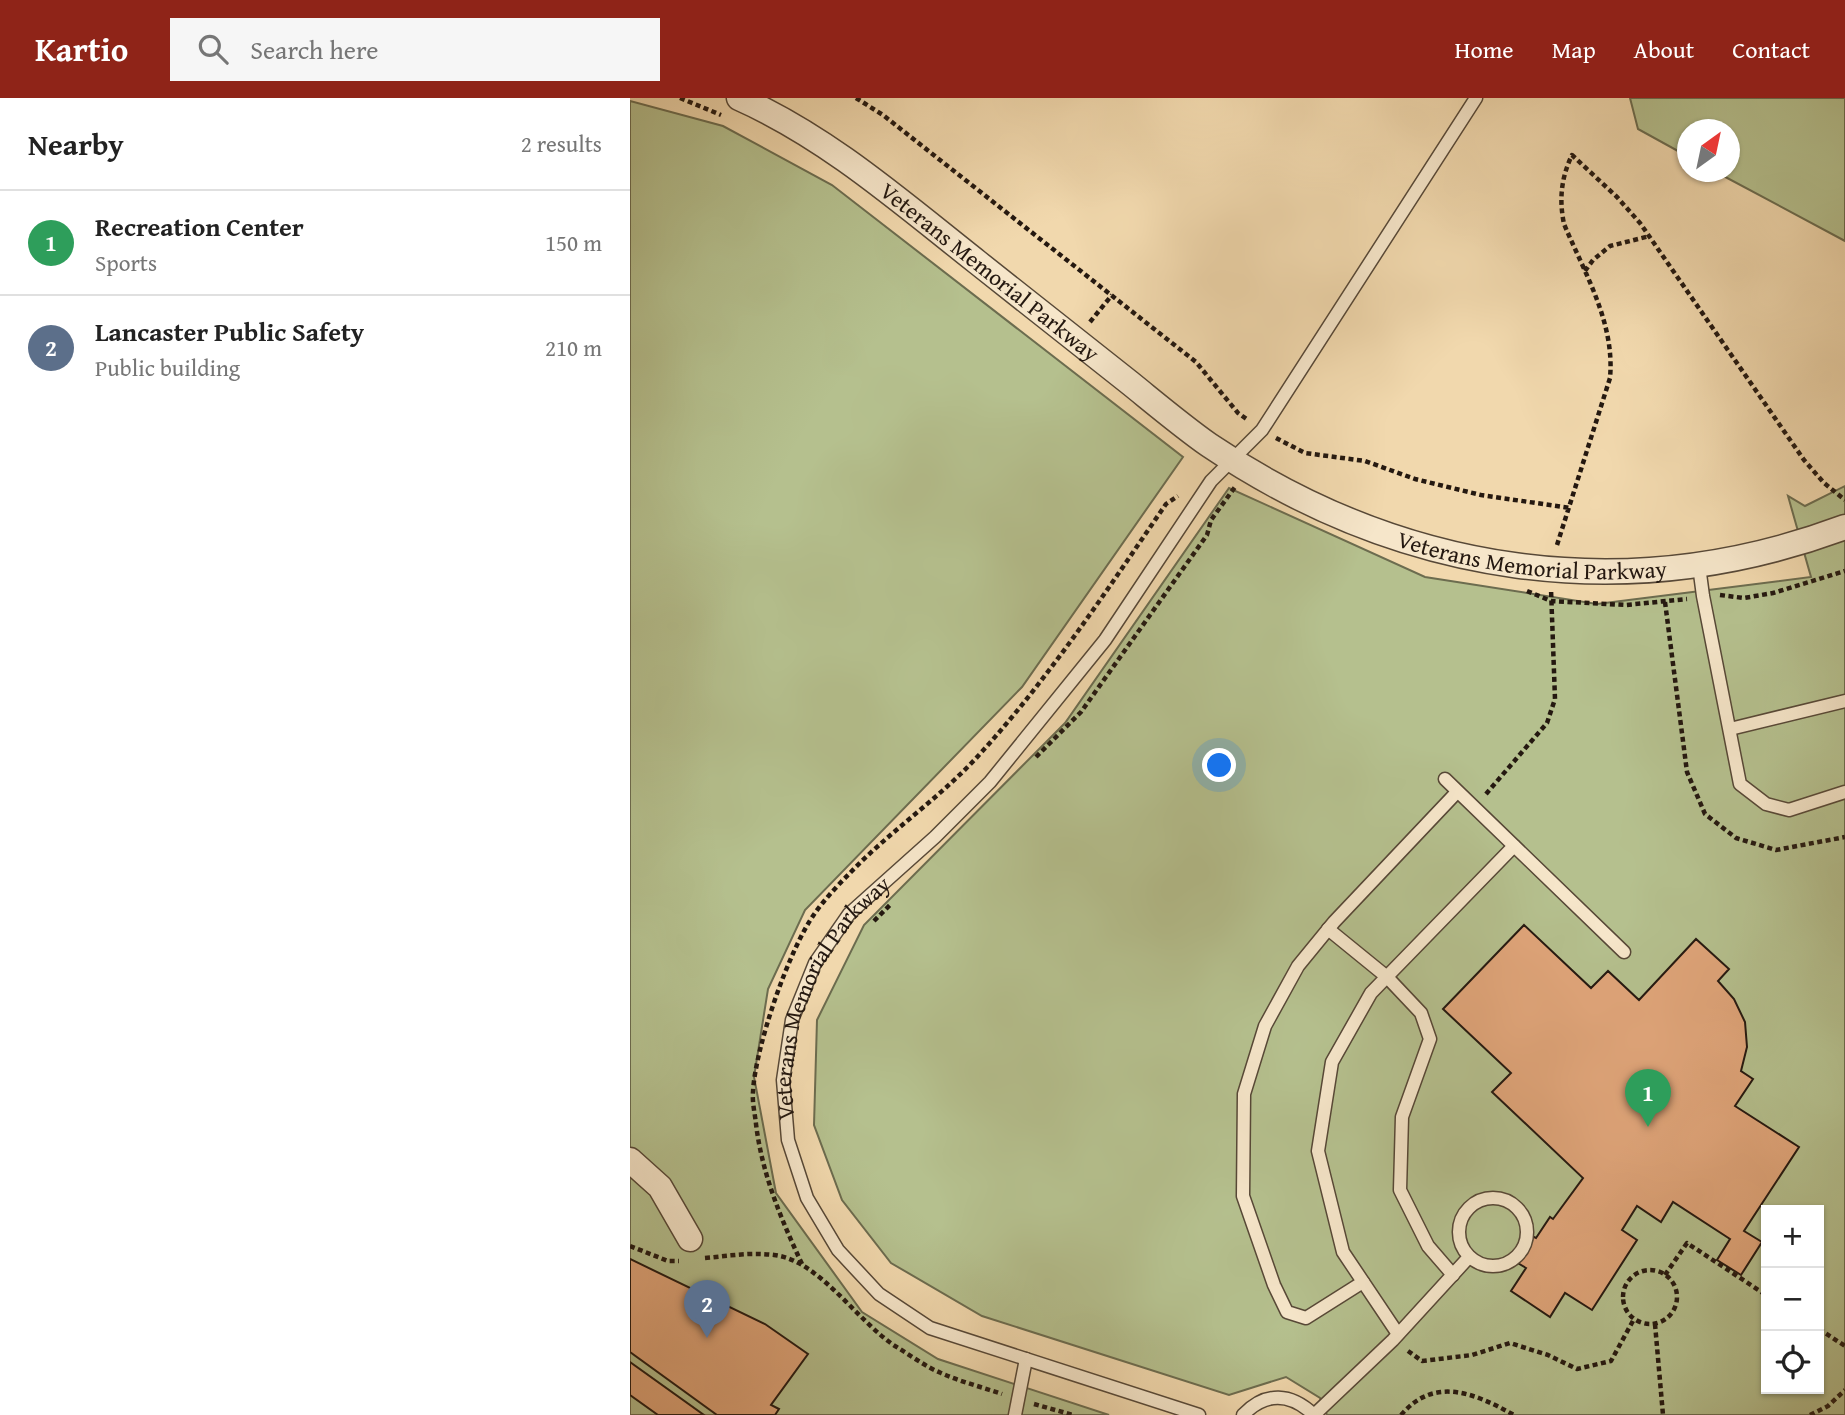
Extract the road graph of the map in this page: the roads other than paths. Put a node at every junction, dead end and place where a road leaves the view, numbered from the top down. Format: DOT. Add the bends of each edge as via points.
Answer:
graph roads {
  1 [pos="1476,98"];
  2 [pos="733,108"];
  3 [pos="1233,460"];
  4 [pos="1845,527"];
  5 [pos="1699,566"];
  6 [pos="1845,701"];
  7 [pos="1730,729"];
  8 [pos="1445,779"];
  9 [pos="1457,792"];
  10 [pos="1845,792"];
  11 [pos="1514,846"];
  12 [pos="1328,929"];
  13 [pos="1624,952"];
  14 [pos="1387,977"];
  15 [pos="630,1160"];
  16 [pos="688,1253"];
  17 [pos="1469,1257"];
  18 [pos="1453,1275"];
  19 [pos="1363,1282"];
  20 [pos="1395,1337"];
  21 [pos="1026,1359"];
  22 [pos="1015,1415"];
  23 [pos="1199,1415"];
  24 [pos="1243,1415"];
  25 [pos="1314,1415"];
  1 -- 3 [label="lane" via="1262,430"];
  2 -- 3 [label="street, Veterans Memorial Parkway" via="764,109 853,164 1200,439"];
  3 -- 5 [label="street, Veterans Memorial Parkway" via="1345,520 1451,554 1552,569 1657,571"];
  3 -- 21 [label="lane, Veterans Memorial Parkway" via="1211,481 1105,640 990,782 849,914 815,963 792,1020 783,1080 788,1140 807,1198 838,1250 879,1294 930,1328"];
  4 -- 5 [label="street, Veterans Memorial Parkway"];
  5 -- 7 [label="lane"];
  6 -- 7 [label="lane"];
  7 -- 10 [label="lane" via="1740,784 1766,804 1789,810"];
  8 -- 9 [label="lane"];
  9 -- 11 [label="lane"];
  9 -- 12 [label="lane"];
  11 -- 13 [label="lane"];
  11 -- 14 [label="lane"];
  12 -- 14 [label="lane"];
  12 -- 19 [label="lane" via="1298,966 1265,1026 1244,1094 1243,1196 1287,1312 1306,1318"];
  14 -- 18 [label="lane" via="1421,1013 1430,1039 1402,1117 1400,1190 1428,1246"];
  14 -- 19 [label="lane" via="1371,993 1332,1062 1318,1151 1343,1252"];
  15 -- 16 [label="street" via="660,1187"];
  17 -- 17 [label="lane" via="1494,1267 1513,1261 1527,1237 1515,1206 1491,1198 1471,1205 1463,1214 1458,1236"];
  17 -- 18 [label="lane"];
  18 -- 20 [label="lane"];
  19 -- 20 [label="lane"];
  20 -- 25 [label="lane"];
  21 -- 22 [label="lane"];
  21 -- 23 [label="lane, Veterans Memorial Parkway"];
  24 -- 25 [label="lane" via="1256,1403 1287,1398"];
}
